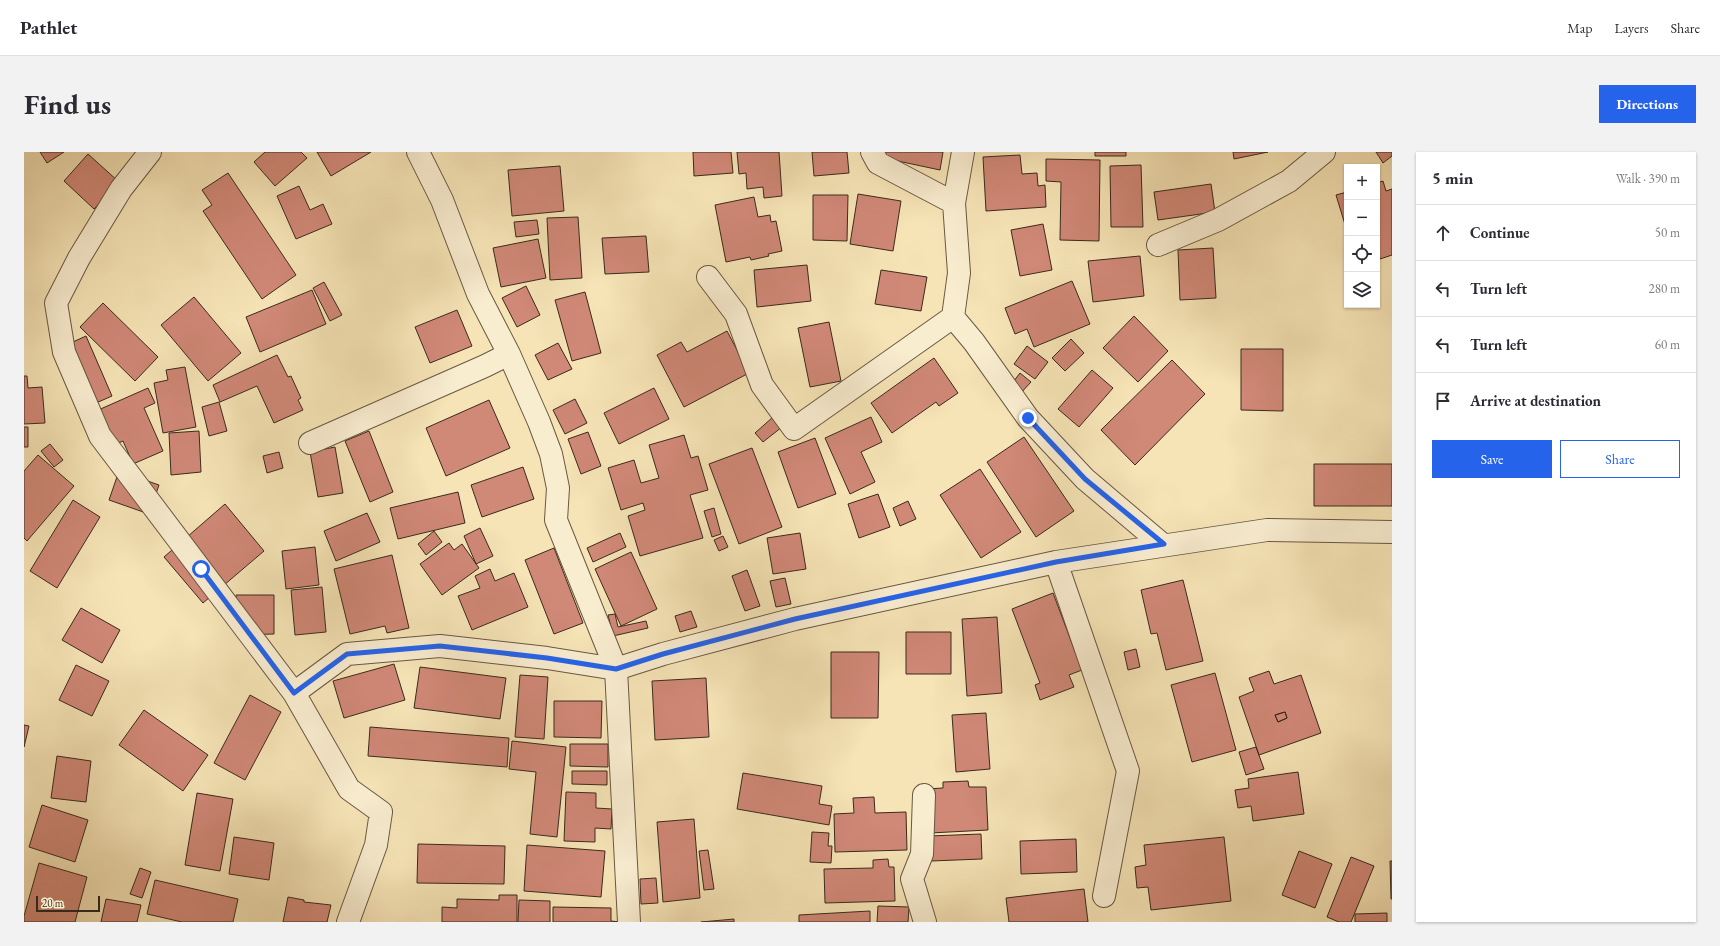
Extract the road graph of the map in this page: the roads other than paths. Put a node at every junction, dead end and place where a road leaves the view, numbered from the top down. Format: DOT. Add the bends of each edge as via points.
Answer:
graph roads {
  1 [pos="150,152"];
  2 [pos="418,152"];
  3 [pos="872,152"];
  4 [pos="963,152"];
  5 [pos="1324,152"];
  6 [pos="954,203"];
  7 [pos="1158,245"];
  8 [pos="708,277"];
  9 [pos="953,317"];
  10 [pos="509,354"];
  11 [pos="310,443"];
  12 [pos="1392,532"];
  13 [pos="1164,544"];
  14 [pos="1056,562"];
  15 [pos="616,669"];
  16 [pos="294,693"];
  17 [pos="924,795"];
  18 [pos="1104,896"];
  19 [pos="348,922"];
  20 [pos="629,922"];
  21 [pos="925,922"];
  1 -- 16 [label="street" via="120,189 56,303 64,352 100,436"];
  2 -- 10 [label="street" via="442,200 478,294"];
  3 -- 6 [label="street" via="878,163"];
  4 -- 6 [label="street"];
  5 -- 7 [label="street" via="1289,181 1218,220"];
  6 -- 9 [label="street" via="959,273"];
  8 -- 9 [label="street" via="736,314 762,385 794,429"];
  9 -- 13 [label="street" via="1028,418 1085,479"];
  10 -- 11 [label="street"];
  10 -- 15 [label="street" via="551,454 558,488 556,520"];
  12 -- 13 [label="street" via="1267,530"];
  13 -- 14 [label="street"];
  14 -- 15 [label="street" via="795,619"];
  14 -- 18 [label="street" via="1128,771"];
  15 -- 16 [label="street" via="440,646 347,654"];
  15 -- 20 [label="street"];
  16 -- 19 [label="street" via="349,789 380,812 376,845"];
  17 -- 21 [label="street" via="922,854 912,879"];
}
